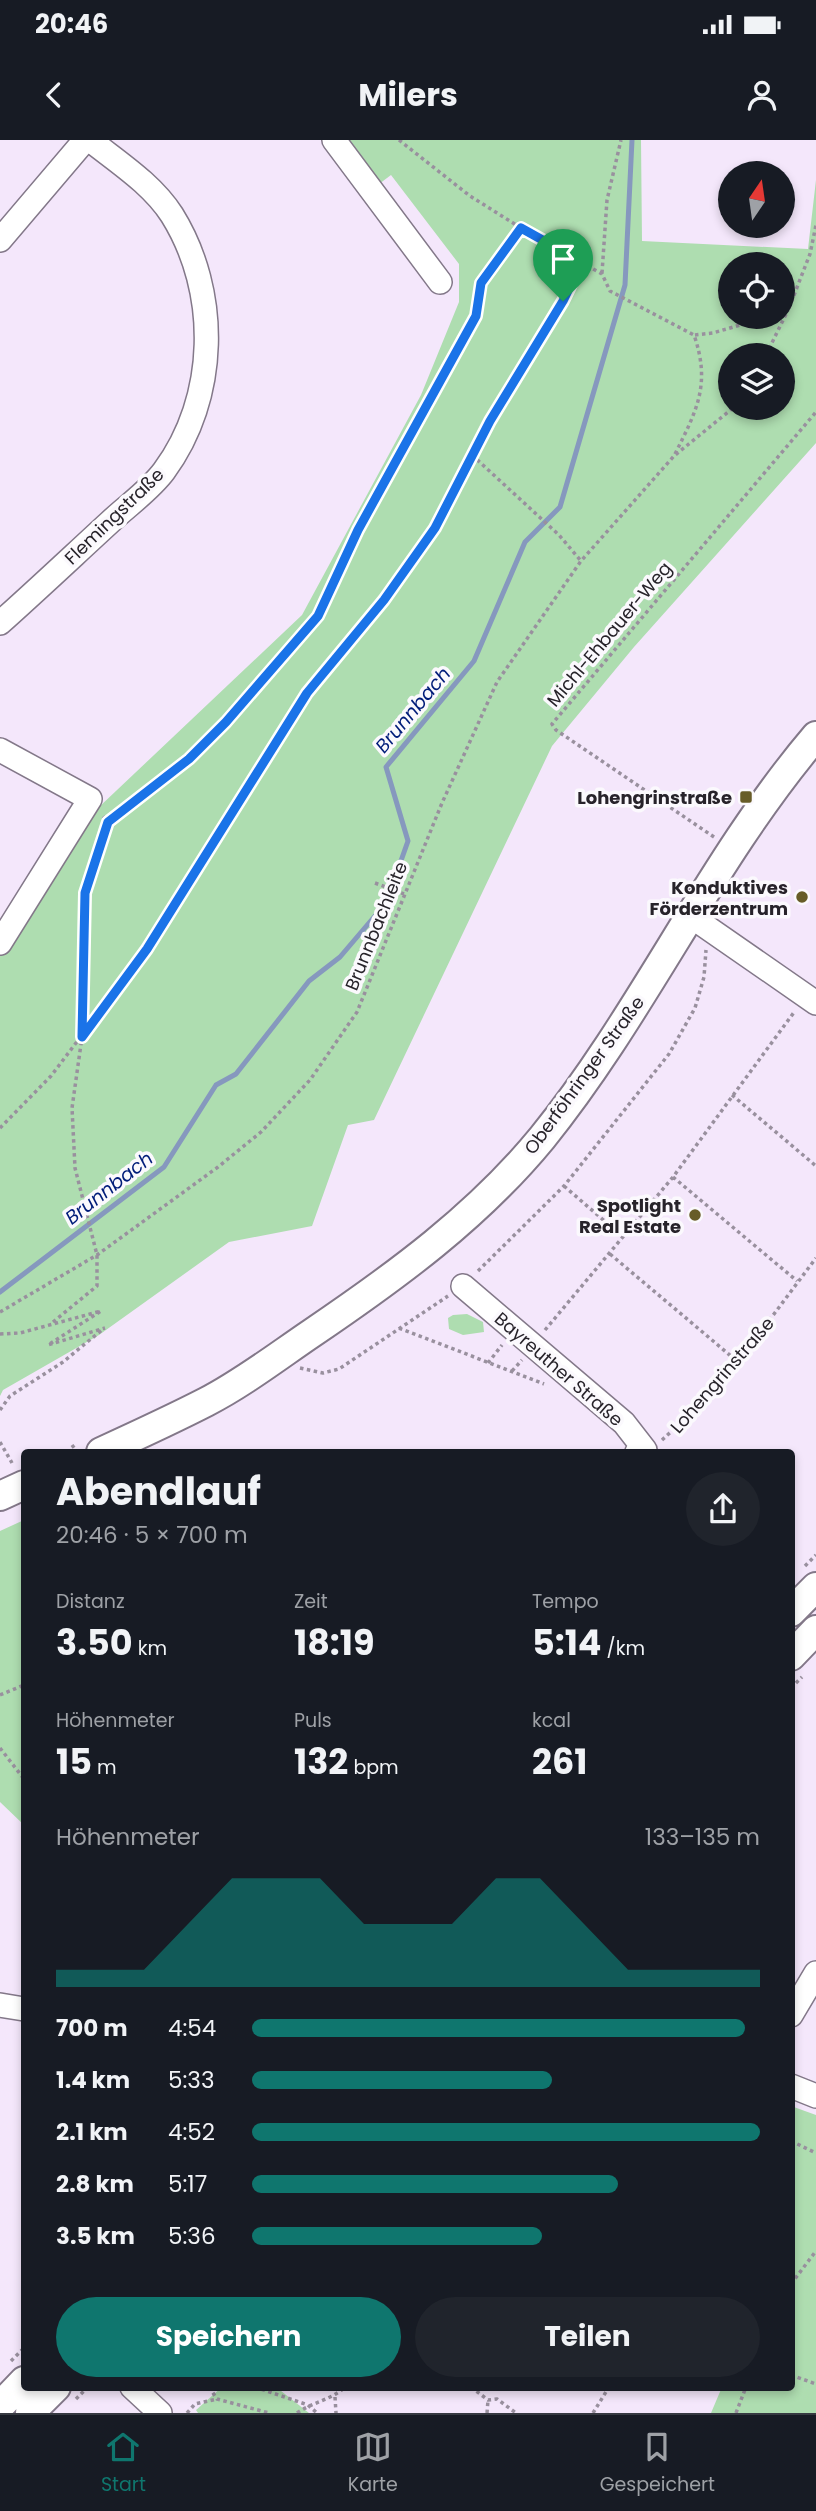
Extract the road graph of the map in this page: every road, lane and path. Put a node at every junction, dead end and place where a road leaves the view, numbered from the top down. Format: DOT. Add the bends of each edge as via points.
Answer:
graph roads {
  1 [pos="85,140"];
  2 [pos="90,140"];
  3 [pos="334,140"];
  4 [pos="399,140"];
  5 [pos="621,140"];
  6 [pos="816,225"];
  7 [pos="521,228"];
  8 [pos="0,240"];
  9 [pos="582,262"];
  10 [pos="602,274"];
  11 [pos="440,282"];
  12 [pos="795,293"];
  13 [pos="726,329"];
  14 [pos="694,335"];
  15 [pos="816,412"];
  16 [pos="718,420"];
  17 [pos="472,455"];
  18 [pos="674,456"];
  19 [pos="581,561"];
  20 [pos="0,623"];
  21 [pos="816,736"];
  22 [pos="0,750"];
  23 [pos="90,799"];
  24 [pos="108,822"];
  25 [pos="714,837"];
  26 [pos="375,883"];
  27 [pos="404,894"];
  28 [pos="700,922"];
  29 [pos="0,943"];
  30 [pos="811,999"];
  31 [pos="82,1037"];
  32 [pos="732,1095"];
  33 [pos="0,1128"];
  34 [pos="816,1166"];
  35 [pos="673,1177"];
  36 [pos="564,1186"];
  37 [pos="624,1237"];
  38 [pos="610,1254"];
  39 [pos="97,1255"];
  40 [pos="816,1258"];
  41 [pos="798,1282"];
  42 [pos="463,1286"];
  43 [pos="0,1312"];
  44 [pos="53,1322"];
  45 [pos="399,1328"];
  46 [pos="0,1334"];
  47 [pos="533,1345"];
  48 [pos="276,1357"];
  49 [pos="738,1362"];
  50 [pos="548,1385"];
  51 [pos="0,1410"];
  52 [pos="0,1442"];
  53 [pos="72,1445"];
  54 [pos="75,1449"];
  55 [pos="107,1449"];
  56 [pos="640,1449"];
  57 [pos="645,1449"];
  58 [pos="18,1474"];
  59 [pos="0,1496"];
  60 [pos="816,1587"];
  61 [pos="795,1608"];
  62 [pos="816,1630"];
  63 [pos="795,1652"];
  64 [pos="21,1686"];
  65 [pos="0,1695"];
  66 [pos="0,1748"];
  67 [pos="21,1775"];
  68 [pos="816,1973"];
  69 [pos="0,2006"];
  70 [pos="795,2008"];
  71 [pos="21,2009"];
  72 [pos="795,2088"];
  73 [pos="816,2096"];
  74 [pos="795,2143"];
  75 [pos="816,2153"];
  76 [pos="816,2251"];
  77 [pos="795,2279"];
  78 [pos="795,2376"];
  79 [pos="21,2384"];
  80 [pos="816,2384"];
  81 [pos="52,2391"];
  82 [pos="136,2391"];
  83 [pos="212,2391"];
  84 [pos="267,2391"];
  85 [pos="341,2391"];
  86 [pos="477,2391"];
  87 [pos="607,2391"];
  88 [pos="744,2391"];
  89 [pos="335,2397"];
  90 [pos="217,2399"];
  91 [pos="488,2400"];
  92 [pos="308,2405"];
  93 [pos="0,2406"];
  94 [pos="30,2413"];
  95 [pos="160,2413"];
  96 [pos="187,2413"];
  97 [pos="269,2413"];
  98 [pos="298,2413"];
  99 [pos="317,2413"];
  100 [pos="336,2413"];
  101 [pos="487,2413"];
  102 [pos="516,2413"];
  103 [pos="593,2413"];
  104 [pos="736,2413"];
  1 -- 8 [label="street"];
  2 -- 20 [label="street, Flemingstraße" via="146,184 172,215 192,256 204,302 204,387 186,435 163,472"];
  3 -- 11 [label="street"];
  4 -- 7 [label="path"];
  5 -- 10 [label="path" via="607,200"];
  6 -- 12 [label="path"];
  7 -- 9 [label="path"];
  7 -- 24 [label="path" via="481,283 476,316 358,530 318,616 189,759"];
  9 -- 10 [label="path"];
  9 -- 17 [label="path"];
  10 -- 14 [label="path" via="610,291"];
  13 -- 14 [label="path"];
  14 -- 18 [label="path, Brunnbachleite" via="703,361 698,409"];
  15 -- 25 [label="path, Michl-Ehbauer-Weg" via="552,724"];
  16 -- 18 [label="path, Brunnbachleite"];
  17 -- 19 [label="path"];
  17 -- 31 [label="path" via="435,528 384,600 307,693 147,949"];
  18 -- 19 [label="path, Brunnbachleite"];
  19 -- 27 [label="path, Brunnbachleite" via="497,682"];
  21 -- 28 [label="main road, Oberföhringer Straße" via="748,825"];
  22 -- 23 [label="street"];
  23 -- 24 [label="path"];
  23 -- 29 [label="street"];
  24 -- 31 [label="path" via="85,893"];
  26 -- 27 [label="path"];
  27 -- 39 [label="path, Brunnbachleite" via="356,1012 310,1080 261,1132"];
  28 -- 30 [label="street"];
  28 -- 36 [label="path" via="704,977 695,1008 653,1076"];
  28 -- 48 [label="main road, Oberföhringer Straße" via="655,976 542,1137 485,1201 398,1275"];
  30 -- 32 [label="path"];
  31 -- 33 [label="path"];
  31 -- 39 [label="path" via="72,1108 75,1168"];
  32 -- 34 [label="path"];
  32 -- 35 [label="path"];
  35 -- 37 [label="path"];
  35 -- 41 [label="path"];
  36 -- 37 [label="path"];
  36 -- 42 [label="path"];
  37 -- 38 [label="path"];
  38 -- 47 [label="path"];
  38 -- 49 [label="path"];
  39 -- 43 [label="path, Brunnbachleite"];
  39 -- 44 [label="path" via="97,1286"];
  40 -- 41 [label="path, Lohengrinstraße"];
  41 -- 49 [label="path, Lohengrinstraße"];
  42 -- 45 [label="path"];
  42 -- 47 [label="street, Bayreuther Straße"];
  44 -- 46 [label="path"];
  44 -- 51 [label="path" via="101,1311 48,1345 105,1328 10,1396"];
  45 -- 48 [label="path" via="339,1370 306,1370"];
  45 -- 50 [label="path"];
  47 -- 56 [label="street, Bayreuther Straße" via="624,1423"];
  48 -- 55 [label="main road, Oberföhringer Straße" via="208,1401"];
  49 -- 57 [label="path, Lohengrinstraße" via="671,1435"];
  52 -- 58 [label="path"];
  53 -- 54 [label="path"];
  58 -- 59 [label="main road"];
  60 -- 61 [label="main road"];
  62 -- 63 [label="main road"];
  64 -- 65 [label="path"];
  66 -- 67 [label="path"];
  68 -- 70 [label="street"];
  69 -- 71 [label="street"];
  72 -- 73 [label="street"];
  74 -- 75 [label="path"];
  76 -- 77 [label="path"];
  78 -- 80 [label="path"];
  79 -- 93 [label="main road"];
  81 -- 94 [label="main road"];
  82 -- 95 [label="street"];
  83 -- 90 [label="path"];
  84 -- 92 [label="path"];
  85 -- 89 [label="path"];
  86 -- 91 [label="path"];
  87 -- 103 [label="path"];
  88 -- 104 [label="path"];
  89 -- 92 [label="path"];
  89 -- 100 [label="path"];
  90 -- 96 [label="path" via="195,2404"];
  90 -- 97 [label="path"];
  91 -- 101 [label="path"];
  91 -- 102 [label="path" via="497,2399"];
  92 -- 98 [label="path"];
  92 -- 99 [label="path"];
}
